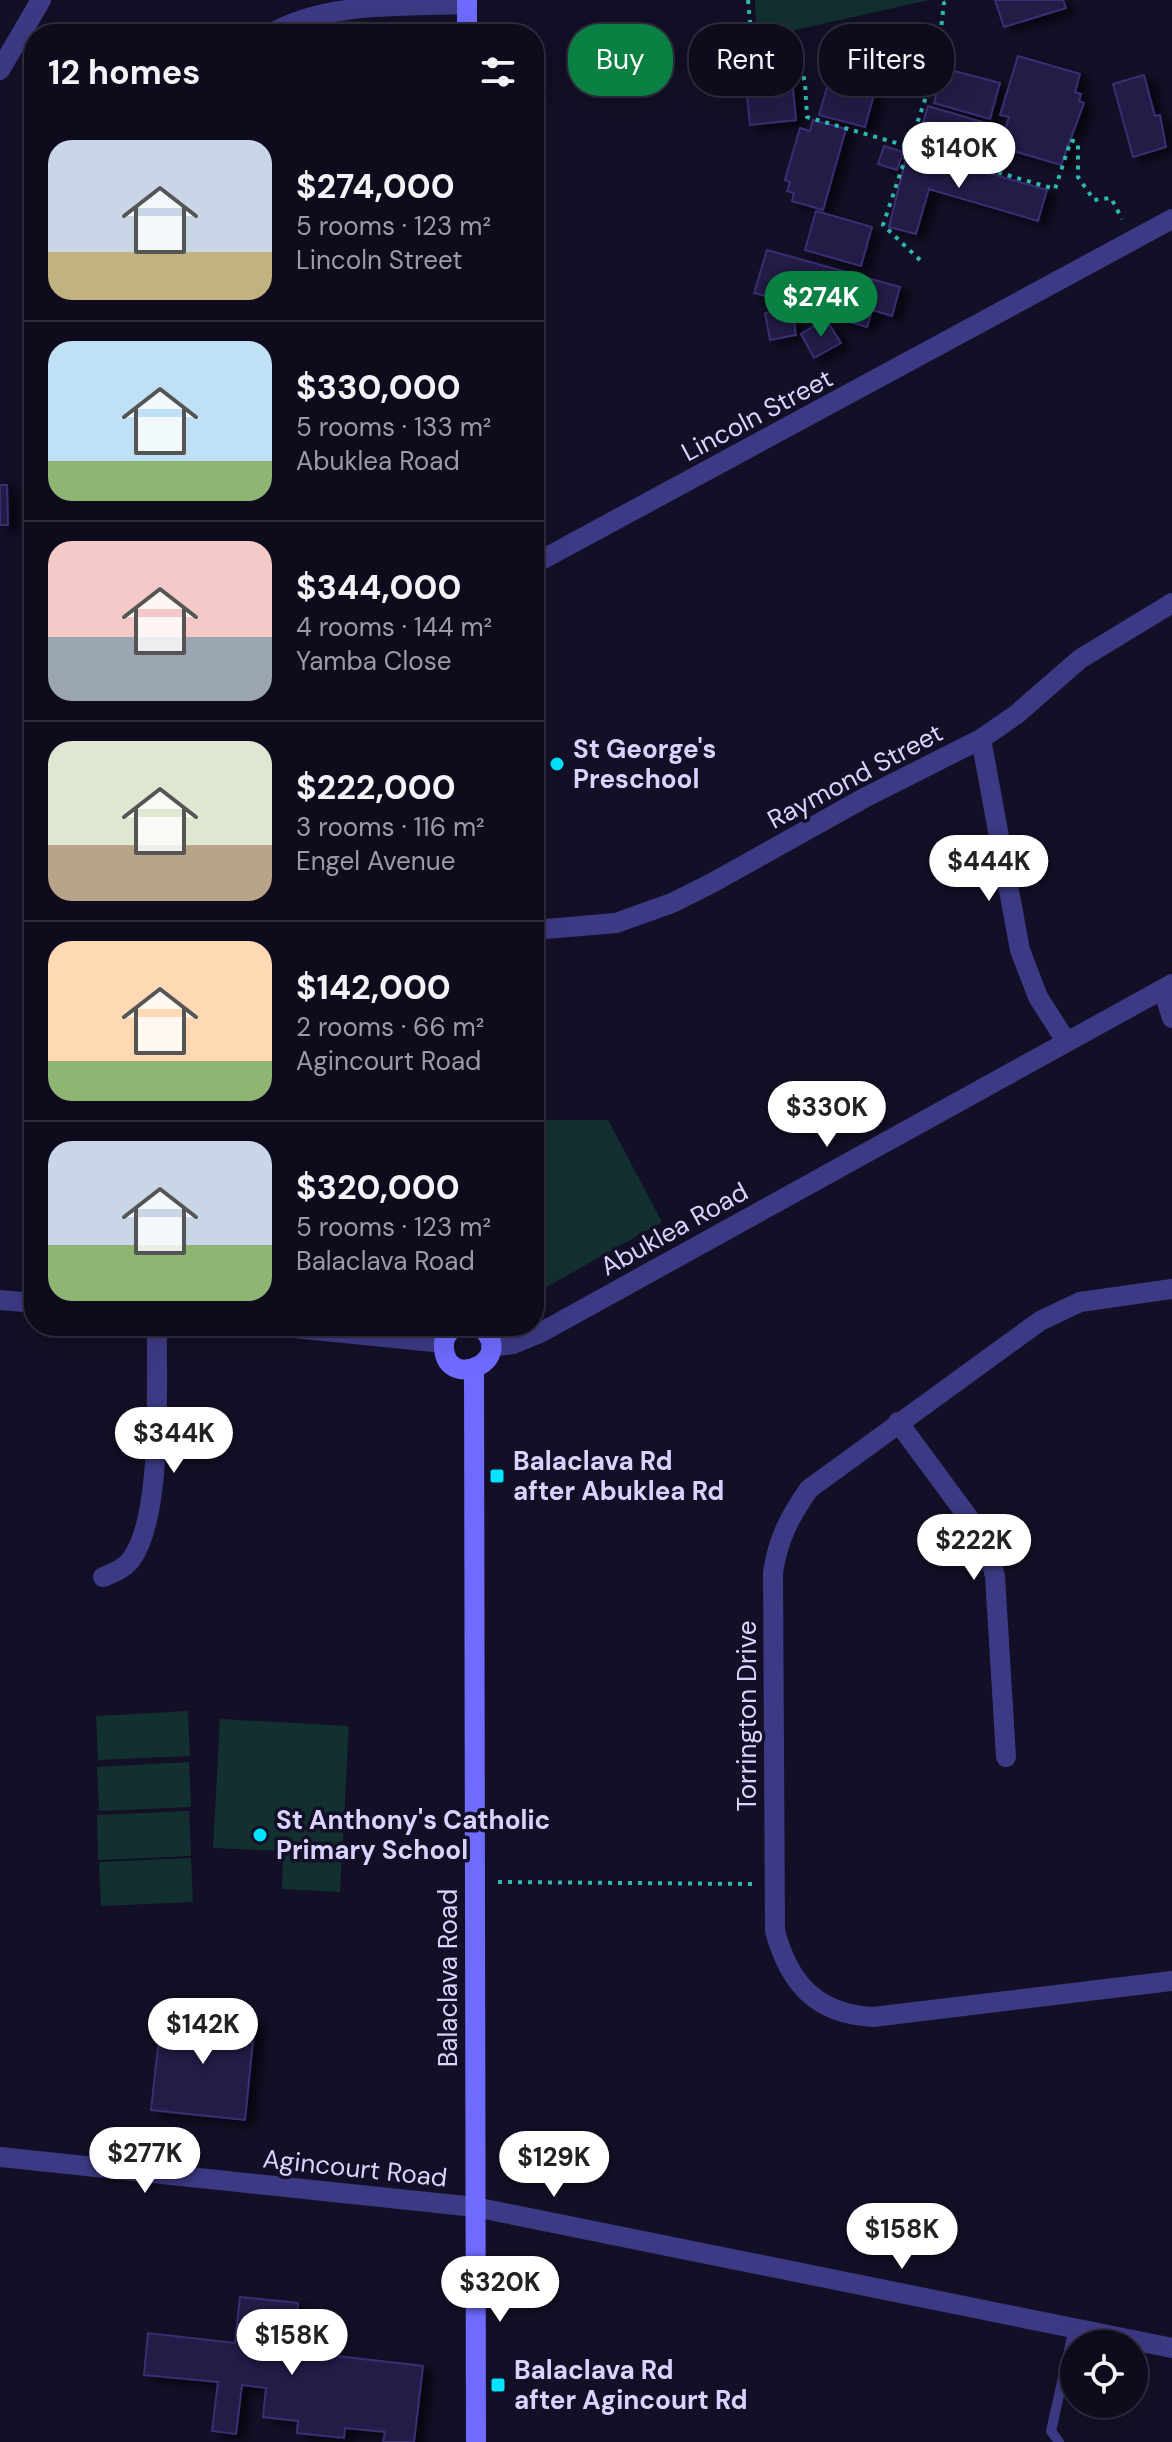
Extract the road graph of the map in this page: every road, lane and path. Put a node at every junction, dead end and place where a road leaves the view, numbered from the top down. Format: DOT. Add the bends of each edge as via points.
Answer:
graph roads {
  1 [pos="41,0"];
  2 [pos="748,0"];
  3 [pos="951,0"];
  4 [pos="467,2"];
  5 [pos="27,24"];
  6 [pos="288,24"];
  7 [pos="467,24"];
  8 [pos="24,29"];
  9 [pos="0,70"];
  10 [pos="908,145"];
  11 [pos="1122,219"];
  12 [pos="1172,219"];
  13 [pos="920,260"];
  14 [pos="544,559"];
  15 [pos="1172,603"];
  16 [pos="981,739"];
  17 [pos="544,929"];
  18 [pos="1167,986"];
  19 [pos="1172,1018"];
  20 [pos="1066,1041"];
  21 [pos="1172,1289"];
  22 [pos="0,1300"];
  23 [pos="24,1302"];
  24 [pos="544,1331"];
  25 [pos="157,1336"];
  26 [pos="449,1336"];
  27 [pos="488,1336"];
  28 [pos="533,1336"];
  29 [pos="491,1347"];
  30 [pos="474,1369"];
  31 [pos="898,1422"];
  32 [pos="103,1577"];
  33 [pos="1006,1757"];
  34 [pos="498,1882"];
  35 [pos="773,1884"];
  36 [pos="1172,1981"];
  37 [pos="0,2157"];
  38 [pos="475,2207"];
  39 [pos="1074,2328"];
  40 [pos="1172,2348"];
  41 [pos="476,2442"];
  42 [pos="1059,2442"];
  1 -- 5 [label="street"];
  2 -- 10 [label="path" via="751,33 766,51 797,55 807,117"];
  3 -- 10 [label="path" via="944,3 937,64"];
  4 -- 6 [label="street" via="355,9"];
  4 -- 7 [label="main road"];
  8 -- 9 [label="street"];
  10 -- 11 [label="path" via="1055,189 1071,140 1078,143 1078,177 1094,200 1111,198"];
  10 -- 13 [label="path" via="883,225"];
  12 -- 14 [label="street, Lincoln Street"];
  15 -- 16 [label="street, Raymond Street" via="1080,659"];
  16 -- 17 [label="street, Raymond Street" via="672,903 616,923"];
  16 -- 20 [label="street" via="1020,950 1038,997"];
  18 -- 19 [label="street"];
  18 -- 20 [label="street, Abuklea Road"];
  20 -- 24 [label="street, Abuklea Road"];
  21 -- 31 [label="street, Torrington Drive" via="1080,1302 1040,1321"];
  22 -- 23 [label="street"];
  25 -- 32 [label="street" via="149,1519 130,1561"];
  26 -- 30 [label="main road" via="452,1364"];
  27 -- 29 [label="main road"];
  28 -- 29 [label="street, Abuklea Road"];
  29 -- 30 [label="main road" via="484,1363"];
  30 -- 38 [label="main road, Balaclava Road"];
  31 -- 33 [label="street" via="985,1540 995,1576"];
  31 -- 35 [label="street, Torrington Drive" via="809,1489 777,1545"];
  34 -- 35 [label="path"];
  35 -- 36 [label="street, Torrington Drive" via="775,1931 784,1964 829,2008 853,2016 905,2016"];
  37 -- 38 [label="street, Agincourt Road"];
  38 -- 39 [label="street, Agincourt Road"];
  38 -- 41 [label="main road, Balaclava Road"];
  39 -- 40 [label="street, Agincourt Road"];
  39 -- 42 [label="lane" via="1051,2431"];
}
